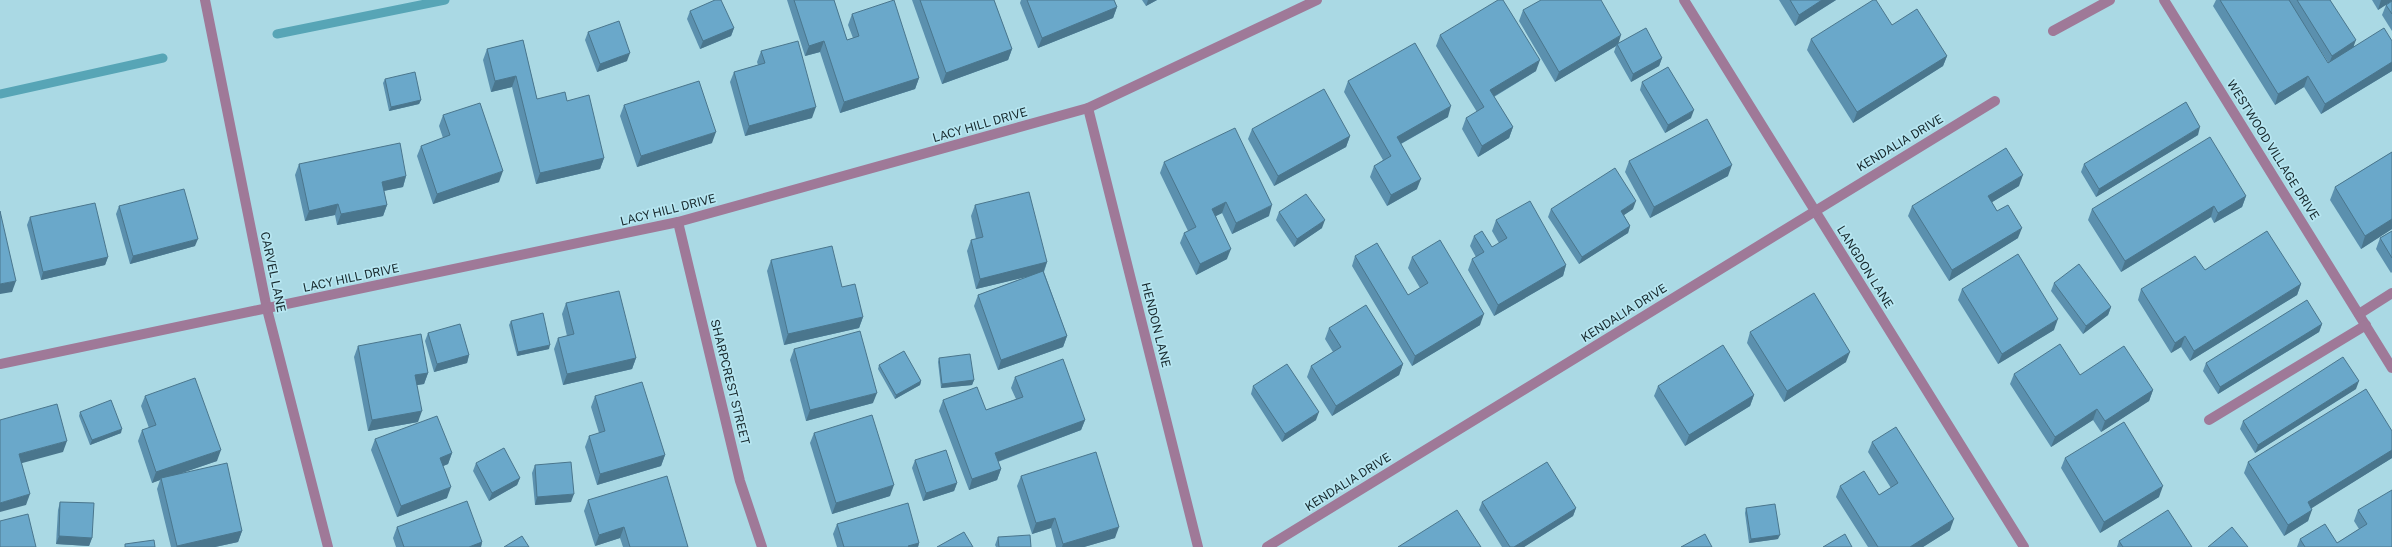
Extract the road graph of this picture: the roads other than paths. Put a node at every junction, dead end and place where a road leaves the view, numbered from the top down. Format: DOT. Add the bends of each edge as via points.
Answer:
graph roads {
  1 [pos="205,0"];
  2 [pos="1316,0"];
  3 [pos="1684,0"];
  4 [pos="2110,0"];
  5 [pos="2164,0"];
  6 [pos="2053,31"];
  7 [pos="1995,101"];
  8 [pos="1088,108"];
  9 [pos="1815,211"];
  10 [pos="678,222"];
  11 [pos="2392,293"];
  12 [pos="267,309"];
  13 [pos="2359,314"];
  14 [pos="2366,325"];
  15 [pos="0,364"];
  16 [pos="2392,368"];
  17 [pos="2209,420"];
  18 [pos="328,547"];
  19 [pos="762,547"];
  20 [pos="1198,547"];
  21 [pos="1267,547"];
  22 [pos="2024,547"];
  1 -- 12 [label="street, CARVEL LANE"];
  2 -- 8 [label="street, LACY HILL DRIVE"];
  3 -- 9 [label="street, LANGDON LANE"];
  4 -- 6 [label="street"];
  5 -- 13 [label="street, WESTWOOD VILLAGE DRIVE"];
  7 -- 9 [label="street, KENDALIA DRIVE"];
  8 -- 10 [label="street, LACY HILL DRIVE"];
  8 -- 20 [label="street, HENDON LANE"];
  9 -- 21 [label="street, KENDALIA DRIVE"];
  9 -- 22 [label="street, LANGDON LANE"];
  10 -- 12 [label="street, LACY HILL DRIVE"];
  10 -- 19 [label="street, SHARPCREST STREET" via="740,480"];
  11 -- 13 [label="street"];
  12 -- 15 [label="street, LACY HILL DRIVE"];
  12 -- 18 [label="street, CARVEL LANE"];
  13 -- 14 [label="street, WESTWOOD VILLAGE DRIVE"];
  14 -- 16 [label="street, WESTWOOD VILLAGE DRIVE"];
  14 -- 17 [label="street"];
}
